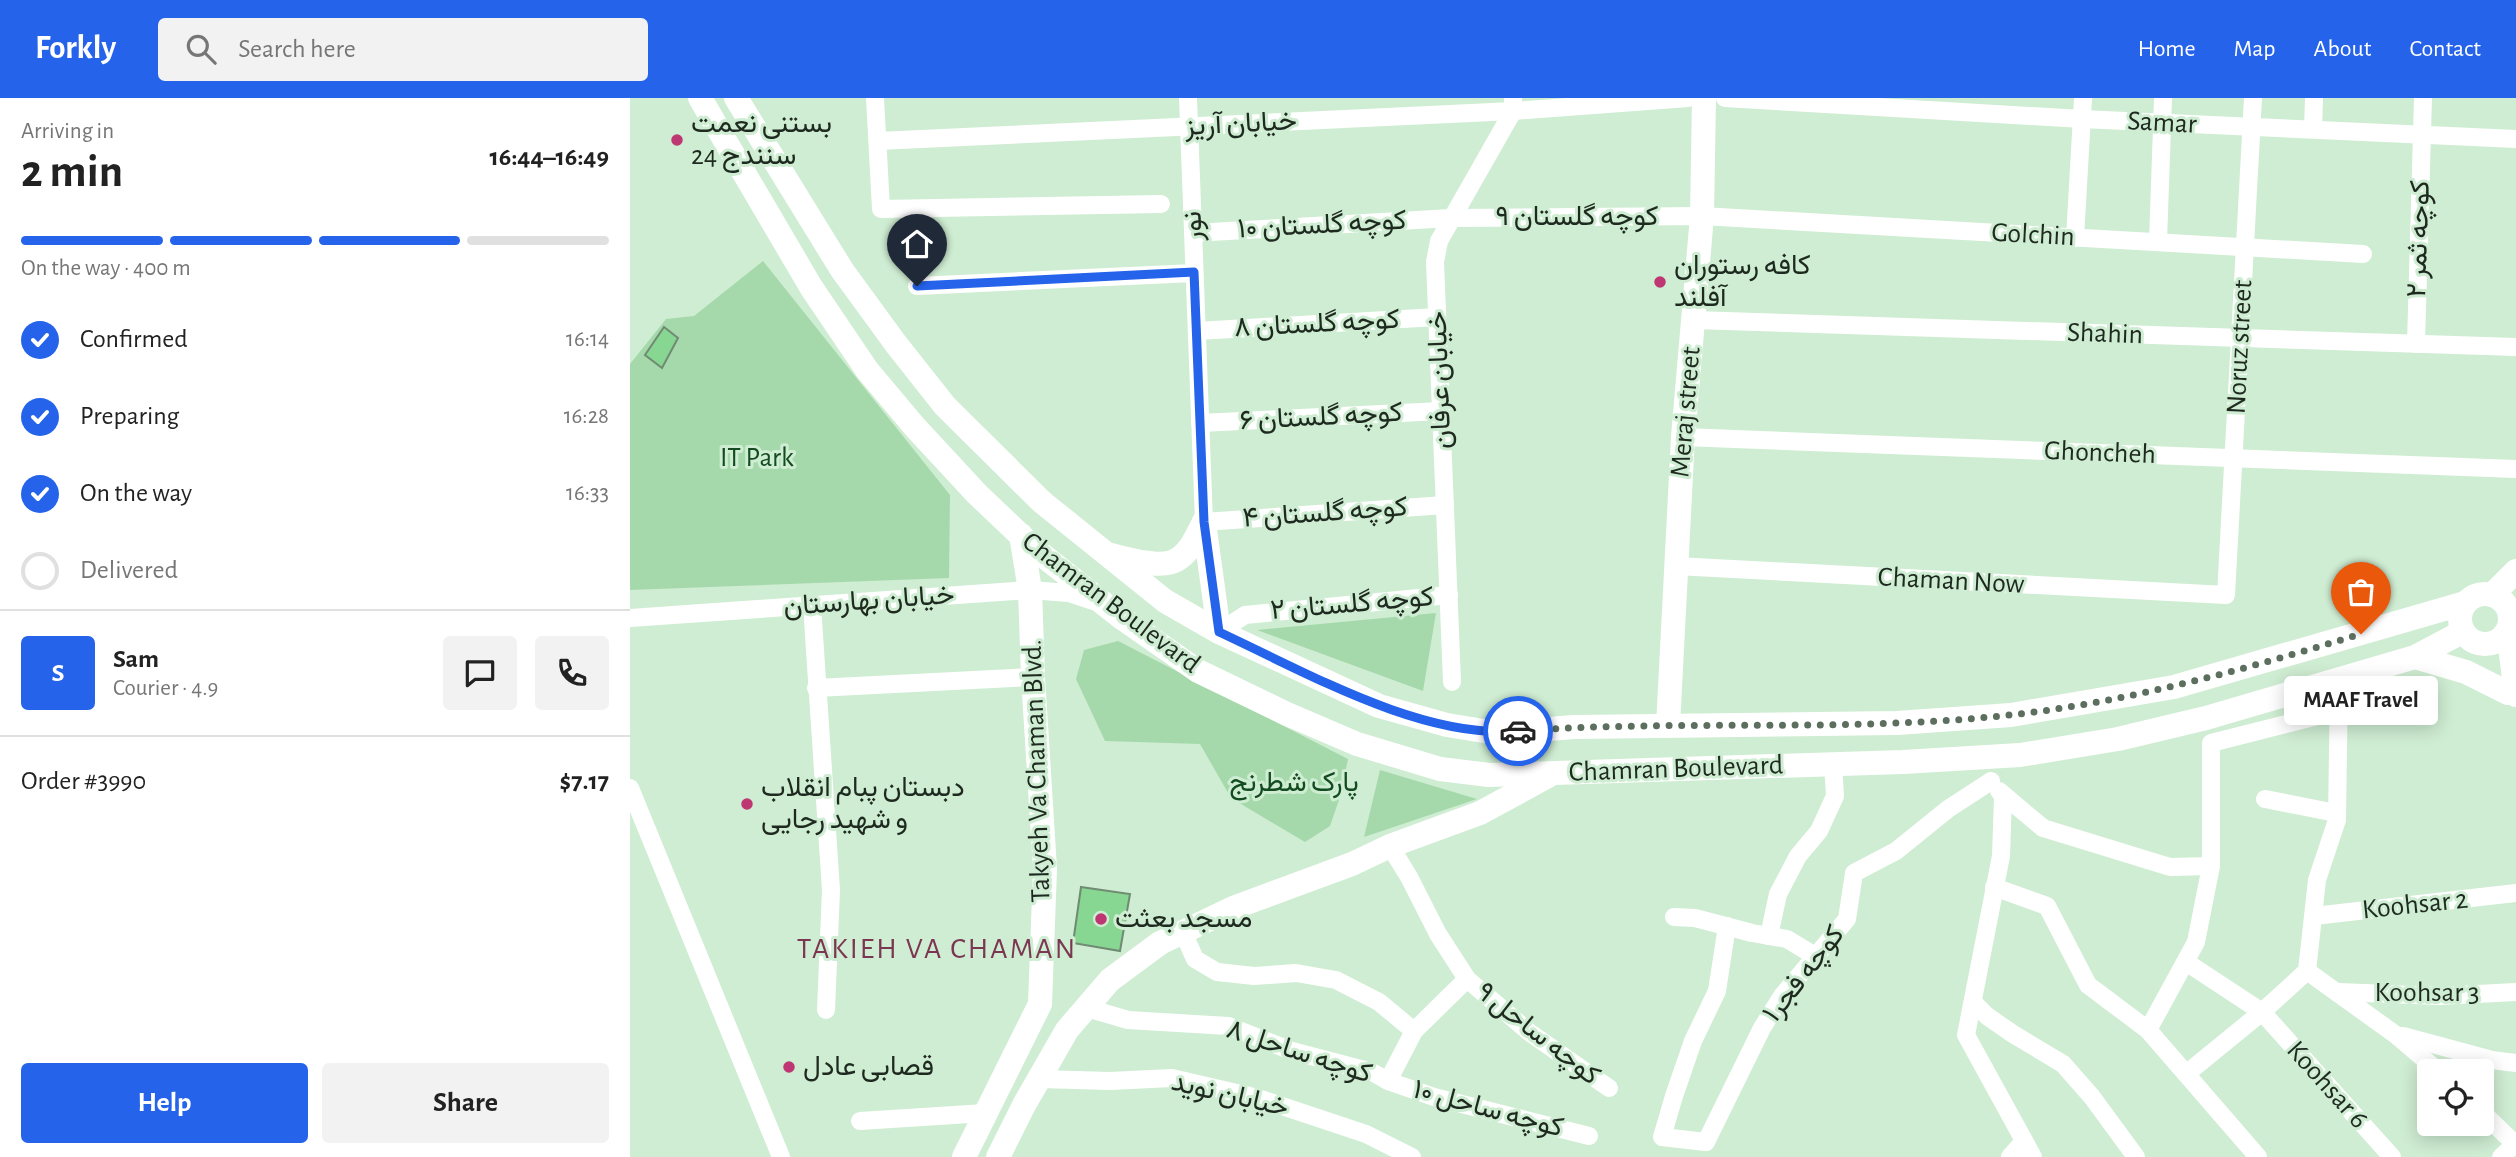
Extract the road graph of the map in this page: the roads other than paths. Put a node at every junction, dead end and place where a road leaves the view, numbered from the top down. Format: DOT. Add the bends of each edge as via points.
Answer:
graph roads {
  1 [pos="736,98"];
  2 [pos="875,98"];
  3 [pos="1188,98"];
  4 [pos="1688,98"];
  5 [pos="1704,98"];
  6 [pos="1725,98"];
  7 [pos="2083,98"];
  8 [pos="2163,98"];
  9 [pos="2253,98"];
  10 [pos="2314,98"];
  11 [pos="2423,98"];
  12 [pos="700,100"];
  13 [pos="1513,105"];
  14 [pos="2082,119"];
  15 [pos="2162,123"];
  16 [pos="1189,127"];
  17 [pos="2251,127"];
  18 [pos="2313,130"];
  19 [pos="2422,134"];
  20 [pos="2516,139"];
  21 [pos="878,141"];
  22 [pos="1161,204"];
  23 [pos="1702,216"];
  24 [pos="1451,218"];
  25 [pos="1193,233"];
  26 [pos="2075,238"];
  27 [pos="2158,242"];
  28 [pos="2245,247"];
  29 [pos="2363,254"];
  30 [pos="1194,272"];
  31 [pos="917,286"];
  32 [pos="1437,317"];
  33 [pos="1694,320"];
  34 [pos="1197,331"];
  35 [pos="2240,338"];
  36 [pos="2416,344"];
  37 [pos="2516,347"];
  38 [pos="1441,411"];
  39 [pos="1200,423"];
  40 [pos="1683,437"];
  41 [pos="2234,458"];
  42 [pos="2516,469"];
  43 [pos="1445,505"];
  44 [pos="1204,522"];
  45 [pos="1021,535"];
  46 [pos="1103,553"];
  47 [pos="1676,566"];
  48 [pos="2516,571"];
  49 [pos="1030,590"];
  50 [pos="1449,595"];
  51 [pos="2226,596"];
  52 [pos="2465,603"];
  53 [pos="812,605"];
  54 [pos="1106,606"];
  55 [pos="2506,608"];
  56 [pos="630,618"];
  57 [pos="2416,618"];
  58 [pos="1219,632"];
  59 [pos="2468,637"];
  60 [pos="2424,653"];
  61 [pos="1033,677"];
  62 [pos="2339,680"];
  63 [pos="1452,682"];
  64 [pos="816,688"];
  65 [pos="2513,697"];
  66 [pos="2337,711"];
  67 [pos="1668,726"];
  68 [pos="1974,758"];
  69 [pos="1833,764"];
  70 [pos="1553,774"];
  71 [pos="1991,781"];
  72 [pos="630,788"];
  73 [pos="2003,797"];
  74 [pos="2264,799"];
  75 [pos="2336,813"];
  76 [pos="1390,846"];
  77 [pos="2211,866"];
  78 [pos="1994,887"];
  79 [pos="2516,893"];
  80 [pos="2314,916"];
  81 [pos="1674,918"];
  82 [pos="1727,926"];
  83 [pos="1183,932"];
  84 [pos="1769,936"];
  85 [pos="1815,956"];
  86 [pos="2186,962"];
  87 [pos="2307,971"];
  88 [pos="1467,979"];
  89 [pos="2338,992"];
  90 [pos="2516,992"];
  91 [pos="1973,1002"];
  92 [pos="1040,1004"];
  93 [pos="1087,1008"];
  94 [pos="826,1010"];
  95 [pos="2262,1012"];
  96 [pos="1067,1030"];
  97 [pos="2148,1030"];
  98 [pos="1414,1031"];
  99 [pos="2396,1035"];
  100 [pos="1014,1054"];
  101 [pos="2424,1059"];
  102 [pos="2516,1063"];
  103 [pos="1043,1074"];
  104 [pos="2186,1074"];
  105 [pos="1388,1081"];
  106 [pos="1609,1088"];
  107 [pos="985,1113"];
  108 [pos="860,1121"];
  109 [pos="2494,1124"];
  110 [pos="1589,1136"];
  111 [pos="2515,1144"];
  112 [pos="2029,1149"];
  113 [pos="781,1157"];
  114 [pos="964,1157"];
  115 [pos="998,1157"];
  116 [pos="1412,1157"];
  117 [pos="2010,1157"];
  118 [pos="2136,1157"];
  119 [pos="2258,1157"];
  120 [pos="2392,1157"];
  121 [pos="2501,1157"];
  1 -- 46 [label="main road, Chamran Boulevard" via="842,270 945,406 1042,502"];
  2 -- 21 [label="street"];
  3 -- 16 [label="street, نور"];
  4 -- 13 [label="street, خیابان آریز"];
  5 -- 23 [label="main road, Meraj street"];
  6 -- 14 [label="street, Samar"];
  7 -- 14 [label="street"];
  8 -- 15 [label="street"];
  9 -- 17 [label="street, Noruz street"];
  10 -- 18 [label="street"];
  11 -- 19 [label="street, کوچه ثمر ۲"];
  12 -- 45 [label="main road, Chamran Boulevard" via="811,287 867,370 977,494"];
  13 -- 16 [label="street, خیابان آریز"];
  13 -- 24 [label="street, خیابان عرفان"];
  14 -- 15 [label="street, Samar"];
  14 -- 26 [label="street"];
  15 -- 17 [label="street, Samar"];
  15 -- 27 [label="street"];
  16 -- 21 [label="street, خیابان آریز"];
  16 -- 25 [label="street, نور"];
  17 -- 18 [label="street, Samar"];
  17 -- 28 [label="street, Noruz street"];
  18 -- 19 [label="street, Samar"];
  19 -- 20 [label="street, Samar"];
  19 -- 36 [label="street, کوچه ثمر ۲"];
  21 -- 22 [label="street" via="881,209"];
  23 -- 24 [label="street, کوچه گلستان ۹"];
  23 -- 26 [label="street, Golchin"];
  23 -- 33 [label="main road, Meraj street"];
  24 -- 25 [label="street, کوچه گلستان ۱۰"];
  24 -- 32 [label="street, خیابان عرفان" via="1435,262"];
  25 -- 30 [label="street, نور"];
  26 -- 27 [label="street, Golchin"];
  27 -- 28 [label="street, Golchin"];
  28 -- 29 [label="street, Golchin"];
  28 -- 35 [label="street, Noruz street"];
  30 -- 31 [label="street"];
  30 -- 34 [label="street, نور"];
  32 -- 34 [label="street, کوچه گلستان ۸"];
  32 -- 38 [label="street, خیابان عرفان"];
  33 -- 35 [label="street, Shahin"];
  33 -- 40 [label="main road, Meraj street"];
  34 -- 39 [label="street, نور"];
  35 -- 36 [label="street, Shahin"];
  35 -- 41 [label="street, Noruz street"];
  36 -- 37 [label="street, Shahin"];
  38 -- 39 [label="street, کوچه گلستان ۶"];
  38 -- 43 [label="street, خیابان عرفان"];
  39 -- 44 [label="street, نور"];
  40 -- 41 [label="street, Ghoncheh"];
  40 -- 47 [label="main road, Meraj street"];
  41 -- 42 [label="street, Ghoncheh"];
  41 -- 51 [label="street, Noruz street"];
  43 -- 44 [label="street, کوچه گلستان ۴"];
  43 -- 50 [label="street, خیابان عرفان"];
  44 -- 46 [label="main road" via="1189,549 1176,561 1146,563"];
  44 -- 58 [label="main road"];
  45 -- 49 [label="main road, Takyeh Va Chaman Blvd."];
  45 -- 54 [label="main road, Chamran Boulevard"];
  46 -- 58 [label="main road, Chamran Boulevard" via="1165,601"];
  47 -- 51 [label="street, Chaman Now"];
  47 -- 67 [label="main road, Meraj street"];
  48 -- 55 [label="main road"];
  49 -- 53 [label="street, خیابان بهارستان"];
  49 -- 54 [label="street, خیابان بهارستان" via="1069,593"];
  49 -- 61 [label="main road, Takyeh Va Chaman Blvd."];
  50 -- 58 [label="street, کوچه گلستان ۲" via="1245,614"];
  50 -- 63 [label="street, خیابان عرفان"];
  52 -- 55 [label="main road" via="2477,595"];
  52 -- 57 [label="main road, Chamran Boulevard"];
  52 -- 59 [label="main road" via="2459,617"];
  53 -- 56 [label="street, خیابان بهارستان"];
  53 -- 64 [label="street"];
  54 -- 70 [label="main road, Chamran Boulevard" via="1198,671 1357,744 1440,769 1489,775"];
  55 -- 59 [label="main road" via="2503,637 2490,644"];
  55 -- 65 [label="main road"];
  57 -- 60 [label="main road" via="2429,631"];
  57 -- 67 [label="main road, Chamran Boulevard" via="2174,687 2011,715 1897,723"];
  58 -- 67 [label="main road, Chamran Boulevard" via="1379,706 1447,725 1496,733"];
  59 -- 60 [label="main road, Chamran Boulevard"];
  59 -- 65 [label="main road"];
  60 -- 62 [label="main road, Chamran Boulevard"];
  60 -- 65 [label="main road"];
  61 -- 64 [label="street"];
  61 -- 92 [label="main road, Takyeh Va Chaman Blvd." via="1045,869"];
  62 -- 66 [label="street"];
  62 -- 68 [label="main road, Chamran Boulevard" via="2118,739"];
  64 -- 94 [label="street" via="831,890"];
  66 -- 75 [label="street"];
  66 -- 77 [label="street" via="2211,743"];
  68 -- 69 [label="main road, Chamran Boulevard"];
  68 -- 71 [label="street"];
  69 -- 70 [label="main road, Chamran Boulevard"];
  69 -- 84 [label="street" via="1835,796 1819,831 1798,856 1778,894"];
  70 -- 76 [label="main road" via="1480,813"];
  71 -- 73 [label="street"];
  71 -- 85 [label="street, کوچه فجر۱" via="1948,808 1896,851 1854,873 1847,919"];
  72 -- 113 [label="street"];
  73 -- 77 [label="street" via="2043,828 2170,867"];
  73 -- 78 [label="street" via="2001,856"];
  74 -- 75 [label="street"];
  75 -- 80 [label="street" via="2317,880"];
  76 -- 83 [label="main road"];
  76 -- 88 [label="street, کوچه ساحل ۹"];
  77 -- 86 [label="street" via="2196,942"];
  78 -- 91 [label="street"];
  78 -- 97 [label="street" via="2047,906 2088,985"];
  79 -- 80 [label="street, Koohsar 2"];
  80 -- 87 [label="street"];
  81 -- 82 [label="street"];
  82 -- 84 [label="street"];
  82 -- 85 [label="street, کوچه فجر۱" via="1717,991 1693,1041 1662,1137 1706,1142 1762,1028"];
  83 -- 93 [label="main road" via="1110,980"];
  83 -- 98 [label="street" via="1195,959 1217,972 1254,976 1296,973 1336,980 1379,1002"];
  84 -- 85 [label="street" via="1787,939"];
  86 -- 95 [label="street, Koohsar 6"];
  86 -- 97 [label="street"];
  87 -- 89 [label="street"];
  87 -- 95 [label="street"];
  88 -- 98 [label="street"];
  88 -- 106 [label="street, کوچه ساحل ۹" via="1529,1032"];
  89 -- 90 [label="street, Koohsar 3" via="2439,996"];
  89 -- 99 [label="street"];
  91 -- 112 [label="street" via="1966,1035"];
  91 -- 118 [label="street" via="2013,1034 2063,1064"];
  92 -- 96 [label="main road" via="1046,1021"];
  92 -- 100 [label="main road, Takyeh Va Chaman Blvd."];
  93 -- 96 [label="main road"];
  93 -- 105 [label="street, کوچه ساحل ۸" via="1128,1020 1227,1026"];
  95 -- 104 [label="street"];
  95 -- 120 [label="street, Koohsar 6"];
  96 -- 103 [label="main road"];
  97 -- 104 [label="street"];
  98 -- 105 [label="street"];
  99 -- 101 [label="street"];
  99 -- 102 [label="street"];
  100 -- 103 [label="main road" via="1034,1054 1041,1061"];
  100 -- 107 [label="main road, Takyeh Va Chaman Blvd."];
  103 -- 115 [label="main road"];
  103 -- 116 [label="street, خیابان نوید" via="1110,1081 1172,1078 1258,1098 1366,1134"];
  104 -- 119 [label="street"];
  105 -- 110 [label="street, کوچه ساحل ۱۰"];
  107 -- 108 [label="street"];
  107 -- 114 [label="main road, Takyeh Va Chaman Blvd."];
  109 -- 111 [label="street"];
  111 -- 121 [label="street"];
  112 -- 117 [label="street"];
}
